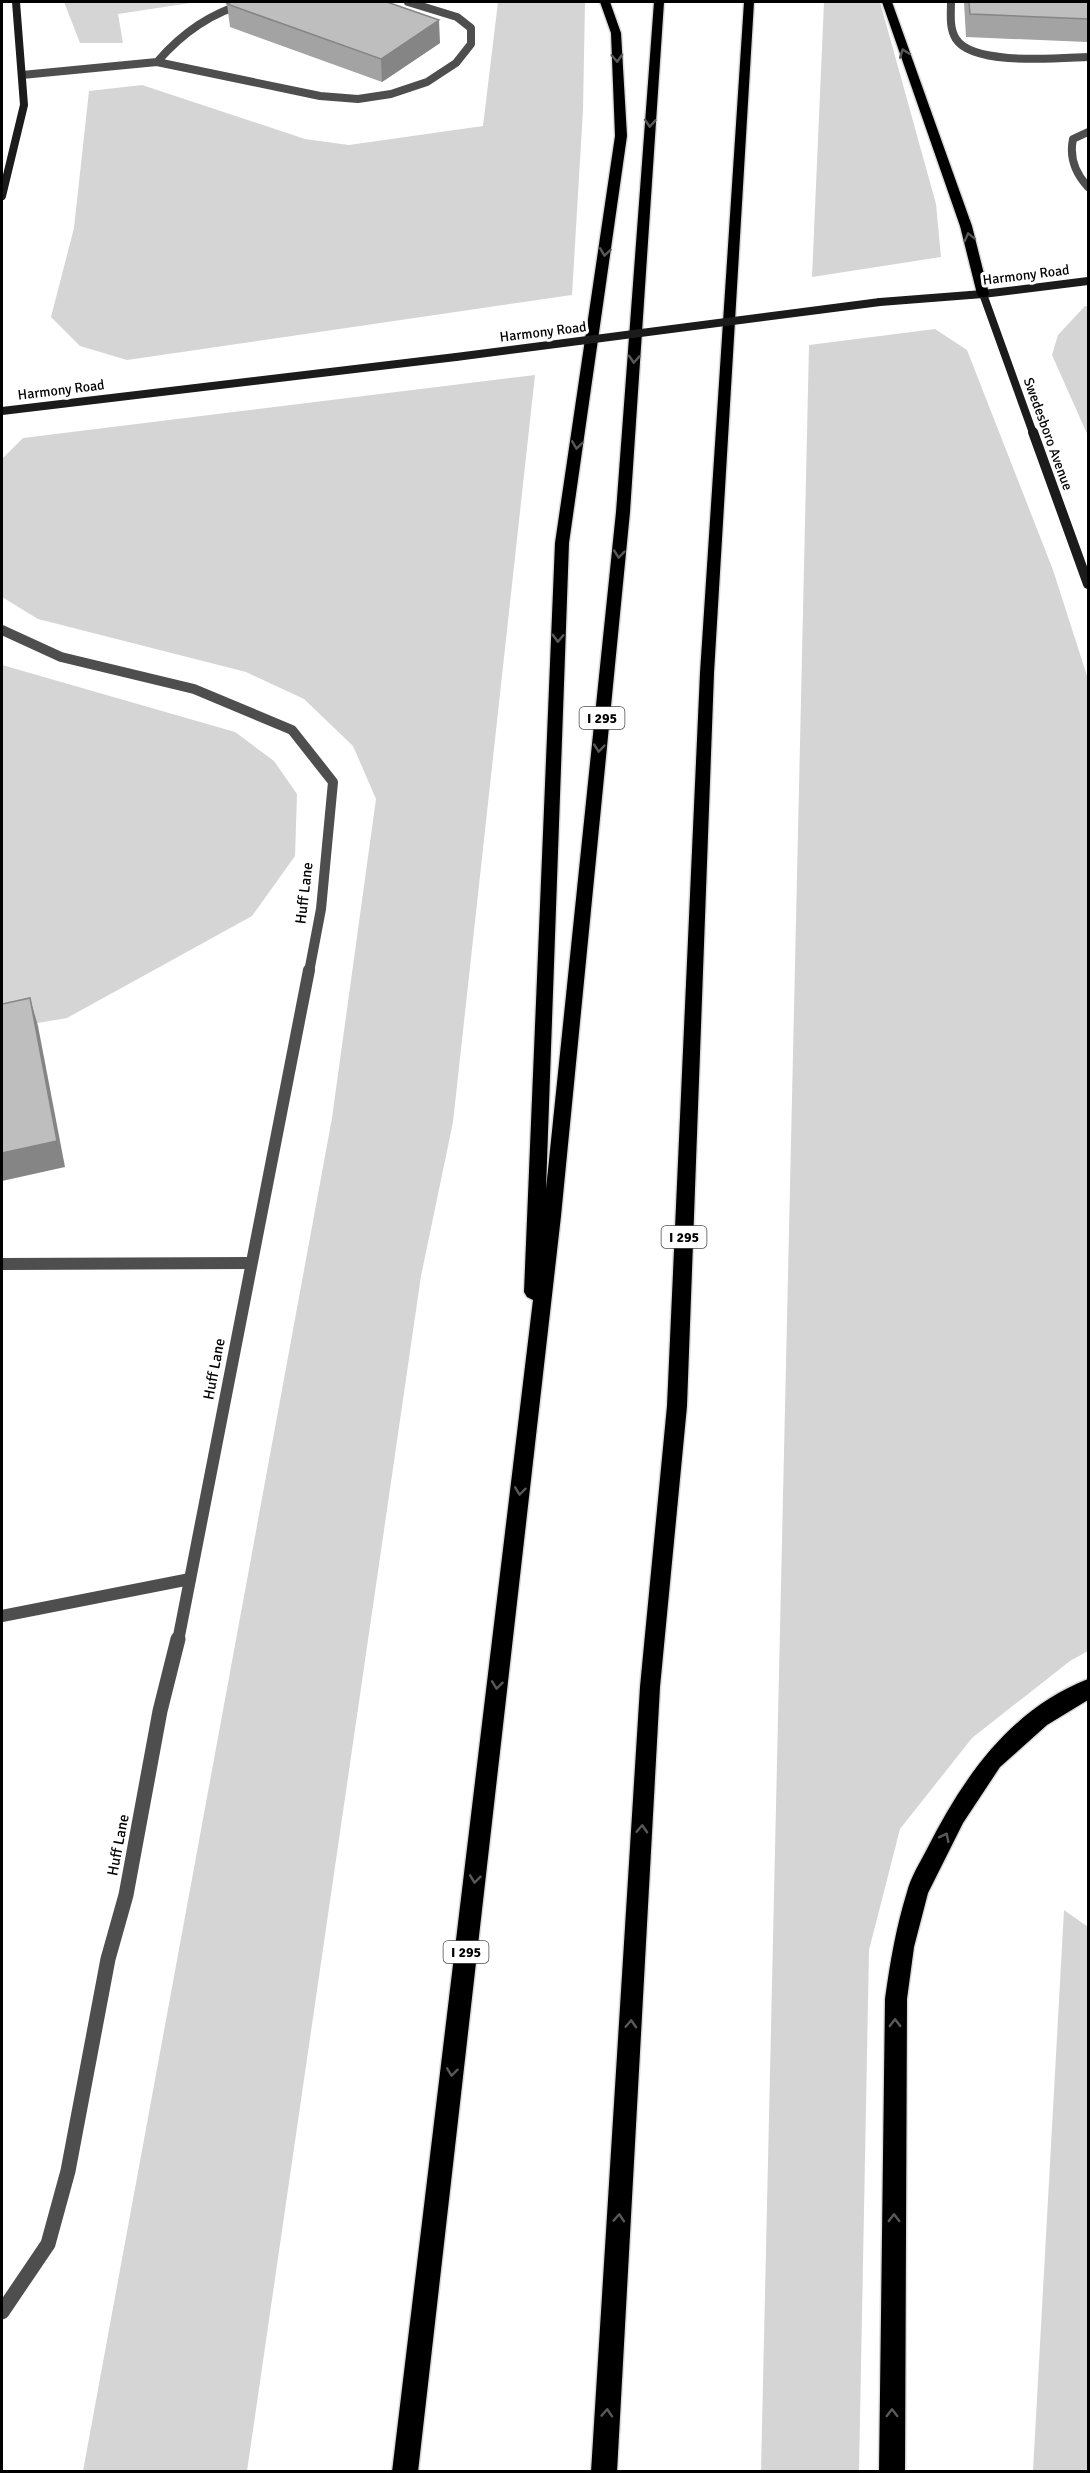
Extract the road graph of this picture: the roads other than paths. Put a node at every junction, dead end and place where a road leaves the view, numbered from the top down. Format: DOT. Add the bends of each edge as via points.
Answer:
graph roads {
  1 [pos="16,2"];
  2 [pos="249,2"];
  3 [pos="408,2"];
  4 [pos="604,2"];
  5 [pos="659,2"];
  6 [pos="748,2"];
  7 [pos="887,2"];
  8 [pos="951,2"];
  9 [pos="1089,57"];
  10 [pos="157,62"];
  11 [pos="22,75"];
  12 [pos="1089,132"];
  13 [pos="1089,187"];
  14 [pos="2,196"];
  15 [pos="1089,281"];
  16 [pos="983,294"];
  17 [pos="2,411"];
  18 [pos="1089,584"];
  19 [pos="2,630"];
  20 [pos="251,1263"];
  21 [pos="2,1264"];
  22 [pos="527,1433"];
  23 [pos="190,1579"];
  24 [pos="2,1616"];
  25 [pos="1089,1689"];
  26 [pos="2,2312"];
  27 [pos="405,2472"];
  28 [pos="604,2472"];
  29 [pos="892,2472"];
  1 -- 11 [label="main road"];
  2 -- 10 [label="street" via="229,7 190,27"];
  3 -- 10 [label="street" via="457,17 471,28 471,44 456,63 427,82 391,94 358,99 320,96"];
  4 -- 22 [label="highway, one-way" via="616,33 621,136 562,543"];
  5 -- 22 [label="highway, I 295, one-way" via="623,512"];
  28 -- 6 [label="highway, I 295, one-way" via="650,1687 677,1406 706,673"];
  16 -- 7 [label="highway, one-way" via="966,226"];
  8 -- 9 [label="street" via="952,28 957,41 965,47 999,57"];
  10 -- 11 [label="street"];
  11 -- 14 [label="main road" via="24,105"];
  12 -- 13 [label="street" via="1073,139 1070,149 1075,170"];
  15 -- 16 [label="main road, Harmony Road"];
  16 -- 17 [label="main road, Harmony Road, bridge" via="880,302"];
  16 -- 18 [label="main road, Swedesboro Avenue"];
  19 -- 20 [label="street, Huff Lane" via="61,657 194,689 292,730 333,782 321,909"];
  20 -- 21 [label="street"];
  20 -- 23 [label="street, Huff Lane"];
  22 -- 27 [label="highway, I 295, one-way"];
  23 -- 24 [label="street"];
  23 -- 26 [label="street, Huff Lane" via="160,1711 126,1895 108,1959 68,2171 48,2244"];
  29 -- 25 [label="highway, one-way" via="896,1999 903,1947 918,1890 955,1816 993,1760 1040,1718"];
}
